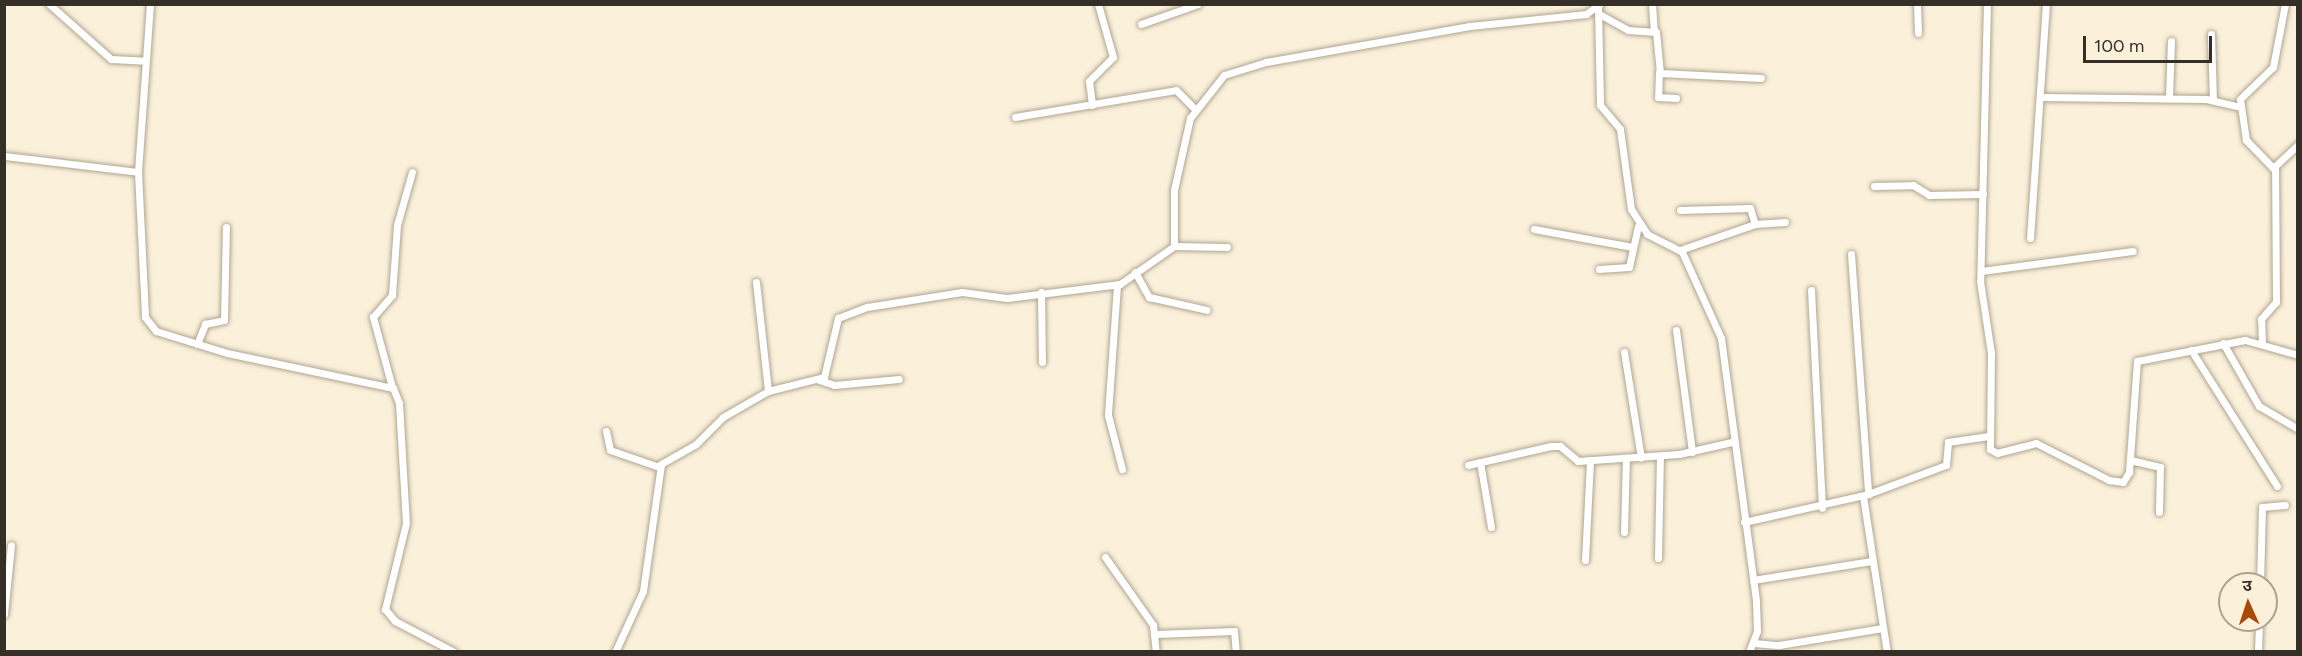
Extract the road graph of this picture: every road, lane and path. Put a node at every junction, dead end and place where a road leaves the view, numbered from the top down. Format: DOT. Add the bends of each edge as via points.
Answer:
graph roads {
  1 [pos="50,4"];
  2 [pos="150,4"];
  3 [pos="1098,4"];
  4 [pos="1198,4"];
  5 [pos="1652,4"];
  6 [pos="1917,4"];
  7 [pos="1987,4"];
  8 [pos="2046,4"];
  9 [pos="2285,4"];
  10 [pos="1600,9"];
  11 [pos="1141,24"];
  12 [pos="1654,31"];
  13 [pos="1918,33"];
  14 [pos="2211,34"];
  15 [pos="2171,41"];
  16 [pos="145,61"];
  17 [pos="1659,72"];
  18 [pos="1761,78"];
  19 [pos="2040,97"];
  20 [pos="1676,98"];
  21 [pos="2169,98"];
  22 [pos="2213,100"];
  23 [pos="1092,105"];
  24 [pos="2241,107"];
  25 [pos="1194,108"];
  26 [pos="1015,117"];
  27 [pos="2298,145"];
  28 [pos="4,156"];
  29 [pos="2274,167"];
  30 [pos="138,172"];
  31 [pos="412,172"];
  32 [pos="1874,186"];
  33 [pos="1983,194"];
  34 [pos="1680,210"];
  35 [pos="1785,222"];
  36 [pos="1755,224"];
  37 [pos="1638,226"];
  38 [pos="226,227"];
  39 [pos="1534,229"];
  40 [pos="2030,238"];
  41 [pos="1174,246"];
  42 [pos="1227,247"];
  43 [pos="1632,247"];
  44 [pos="1680,250"];
  45 [pos="2133,251"];
  46 [pos="1851,254"];
  47 [pos="1599,269"];
  48 [pos="1981,271"];
  49 [pos="1135,272"];
  50 [pos="756,282"];
  51 [pos="1117,285"];
  52 [pos="1811,290"];
  53 [pos="1041,292"];
  54 [pos="1207,310"];
  55 [pos="1676,330"];
  56 [pos="2223,343"];
  57 [pos="2262,343"];
  58 [pos="197,344"];
  59 [pos="2191,350"];
  60 [pos="1624,352"];
  61 [pos="2298,355"];
  62 [pos="1042,362"];
  63 [pos="899,379"];
  64 [pos="819,380"];
  65 [pos="392,387"];
  66 [pos="768,391"];
  67 [pos="2298,429"];
  68 [pos="606,431"];
  69 [pos="1989,436"];
  70 [pos="1732,442"];
  71 [pos="1692,452"];
  72 [pos="1660,456"];
  73 [pos="1641,458"];
  74 [pos="1626,459"];
  75 [pos="1590,460"];
  76 [pos="2130,460"];
  77 [pos="1480,462"];
  78 [pos="1468,465"];
  79 [pos="659,467"];
  80 [pos="1122,469"];
  81 [pos="2277,486"];
  82 [pos="1865,495"];
  83 [pos="2285,505"];
  84 [pos="1822,508"];
  85 [pos="2159,512"];
  86 [pos="1744,522"];
  87 [pos="1491,527"];
  88 [pos="1624,532"];
  89 [pos="11,545"];
  90 [pos="1105,557"];
  91 [pos="1658,558"];
  92 [pos="1586,560"];
  93 [pos="1871,561"];
  94 [pos="2260,572"];
  95 [pos="1753,580"];
  96 [pos="4,614"];
  97 [pos="1883,628"];
  98 [pos="2259,632"];
  99 [pos="1156,634"];
  100 [pos="1754,643"];
  101 [pos="440,648"];
  102 [pos="454,651"];
  103 [pos="615,651"];
  104 [pos="1156,651"];
  105 [pos="1236,651"];
  106 [pos="1749,651"];
  107 [pos="1887,651"];
  108 [pos="2258,651"];
  1 -- 16 [label="street" via="111,59"];
  2 -- 16 [label="street"];
  3 -- 23 [label="street" via="1113,57 1089,81"];
  4 -- 11 [label="street"];
  5 -- 12 [label="street"];
  6 -- 13 [label="street"];
  7 -- 33 [label="street"];
  8 -- 19 [label="street"];
  9 -- 24 [label="street" via="2273,67 2249,85"];
  10 -- 12 [label="street" via="1628,30"];
  10 -- 25 [label="street" via="1251,65 1224,75"];
  10 -- 37 [label="street" via="1600,105 1620,129 1628,199"];
  12 -- 17 [label="street"];
  14 -- 22 [label="street"];
  15 -- 21 [label="street"];
  16 -- 30 [label="street"];
  17 -- 18 [label="street"];
  17 -- 20 [label="street" via="1658,97"];
  19 -- 21 [label="street"];
  19 -- 40 [label="street"];
  21 -- 22 [label="street"];
  22 -- 24 [label="street"];
  23 -- 25 [label="street" via="1176,90"];
  23 -- 26 [label="street"];
  24 -- 29 [label="street" via="2246,140"];
  25 -- 41 [label="street" via="1174,190"];
  27 -- 29 [label="street"];
  28 -- 30 [label="street"];
  29 -- 57 [label="street" via="2276,302 2262,319"];
  30 -- 58 [label="street" via="145,317 156,331"];
  31 -- 65 [label="street" via="397,225 392,295 374,317"];
  32 -- 33 [label="street" via="1913,185 1929,195"];
  33 -- 48 [label="street"];
  34 -- 36 [label="street" via="1750,208"];
  35 -- 36 [label="street"];
  36 -- 44 [label="street"];
  37 -- 43 [label="street"];
  37 -- 44 [label="street"];
  38 -- 58 [label="street" via="224,320 205,324"];
  39 -- 43 [label="street"];
  41 -- 42 [label="street"];
  41 -- 49 [label="street"];
  43 -- 47 [label="street" via="1628,268"];
  44 -- 70 [label="street" via="1721,338"];
  45 -- 48 [label="street"];
  46 -- 82 [label="street"];
  48 -- 69 [label="street" via="1990,353"];
  49 -- 51 [label="street"];
  49 -- 54 [label="street" via="1149,297"];
  50 -- 66 [label="street"];
  51 -- 53 [label="street"];
  51 -- 80 [label="street" via="1108,415"];
  52 -- 84 [label="street"];
  53 -- 62 [label="street"];
  53 -- 64 [label="street" via="1007,298 962,292 849,313 834,322 831,361"];
  55 -- 71 [label="street"];
  56 -- 57 [label="street"];
  56 -- 59 [label="street"];
  56 -- 67 [label="street" via="2259,406"];
  57 -- 61 [label="street"];
  58 -- 65 [label="street" via="303,373"];
  59 -- 76 [label="street" via="2134,364"];
  59 -- 81 [label="street"];
  60 -- 73 [label="street"];
  63 -- 64 [label="street" via="834,385"];
  64 -- 66 [label="street"];
  65 -- 101 [label="street" via="399,403 406,523 385,609 396,621"];
  66 -- 79 [label="street" via="723,417 696,444"];
  68 -- 79 [label="street" via="610,450"];
  69 -- 76 [label="street" via="1993,452 2036,443 2114,481 2126,480"];
  69 -- 82 [label="street" via="1948,442 1946,465"];
  70 -- 71 [label="street"];
  70 -- 86 [label="street"];
  71 -- 72 [label="street"];
  72 -- 73 [label="street"];
  72 -- 91 [label="street"];
  73 -- 74 [label="street"];
  74 -- 75 [label="street"];
  74 -- 88 [label="street"];
  75 -- 77 [label="street" via="1571,460 1556,446"];
  75 -- 92 [label="street"];
  76 -- 85 [label="street" via="2160,467"];
  77 -- 78 [label="street"];
  77 -- 87 [label="street"];
  79 -- 103 [label="street" via="643,591"];
  82 -- 84 [label="street"];
  82 -- 93 [label="street"];
  83 -- 94 [label="street" via="2262,507"];
  84 -- 86 [label="street"];
  86 -- 95 [label="street"];
  89 -- 96 [label="street"];
  90 -- 99 [label="street"];
  93 -- 95 [label="street"];
  93 -- 97 [label="street"];
  95 -- 100 [label="street"];
  97 -- 100 [label="street" via="1779,645"];
  97 -- 107 [label="street"];
  98 -- 108 [label="street"];
  99 -- 104 [label="street"];
  99 -- 105 [label="street" via="1234,631"];
  100 -- 106 [label="street"];
  101 -- 102 [label="street"];
}
